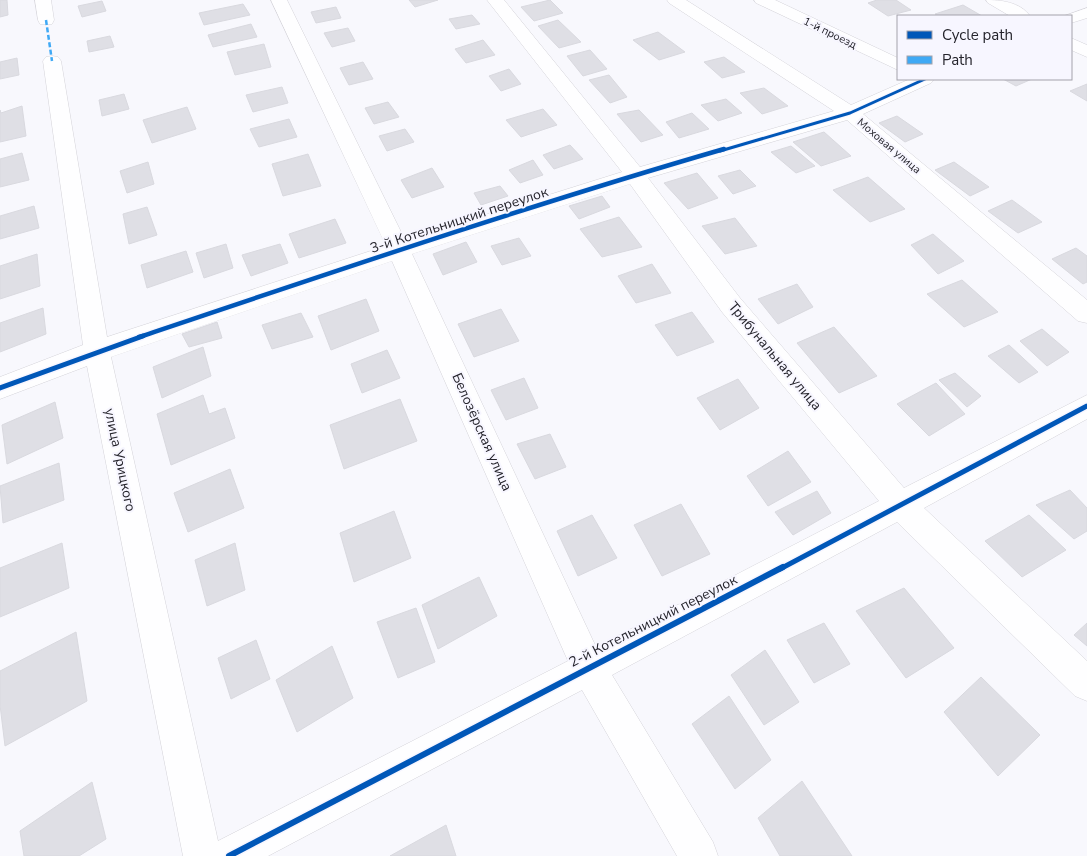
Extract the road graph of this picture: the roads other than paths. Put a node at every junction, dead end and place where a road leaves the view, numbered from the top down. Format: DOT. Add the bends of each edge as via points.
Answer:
graph roads {
  1 [pos="43,0"];
  2 [pos="279,0"];
  3 [pos="495,0"];
  4 [pos="675,0"];
  5 [pos="762,0"];
  6 [pos="994,0"];
  7 [pos="1087,13"];
  8 [pos="1020,15"];
  9 [pos="1072,18"];
  10 [pos="46,20"];
  11 [pos="1072,44"];
  12 [pos="1087,52"];
  13 [pos="52,61"];
  14 [pos="897,65"];
  15 [pos="923,80"];
  16 [pos="850,113"];
  17 [pos="636,175"];
  18 [pos="400,250"];
  19 [pos="1087,314"];
  20 [pos="98,352"];
  21 [pos="0,388"];
  22 [pos="1087,406"];
  23 [pos="901,506"];
  24 [pos="588,667"];
  25 [pos="1087,684"];
  26 [pos="202,856"];
  27 [pos="228,856"];
  28 [pos="699,856"];
  1 -- 10 [label="street"];
  2 -- 18 [label="street, Белозёрская улица"];
  3 -- 17 [label="street, Трибунальная улица"];
  4 -- 16 [label="street, Моховая улица"];
  5 -- 14 [label="street, 1-й проезд"];
  6 -- 8 [label="street"];
  7 -- 9 [label="street"];
  11 -- 12 [label="street"];
  13 -- 20 [label="street, улица Урицкого"];
  15 -- 16 [label="street, 3-й Котельницкий переулок"];
  16 -- 17 [label="street, 3-й Котельницкий переулок"];
  16 -- 19 [label="street, Моховая улица"];
  17 -- 18 [label="street, 3-й Котельницкий переулок"];
  17 -- 23 [label="street, Трибунальная улица" via="731,305"];
  18 -- 20 [label="street, 3-й Котельницкий переулок"];
  18 -- 24 [label="street, Белозёрская улица"];
  20 -- 21 [label="street, 3-й Котельницкий переулок"];
  20 -- 26 [label="street, улица Урицкого"];
  22 -- 23 [label="street, 2-й Котельницкий переулок"];
  23 -- 24 [label="street, 2-й Котельницкий переулок"];
  23 -- 25 [label="street, Трибунальная улица"];
  24 -- 27 [label="street, 2-й Котельницкий переулок"];
  24 -- 28 [label="street, Белозёрская улица"];
}
